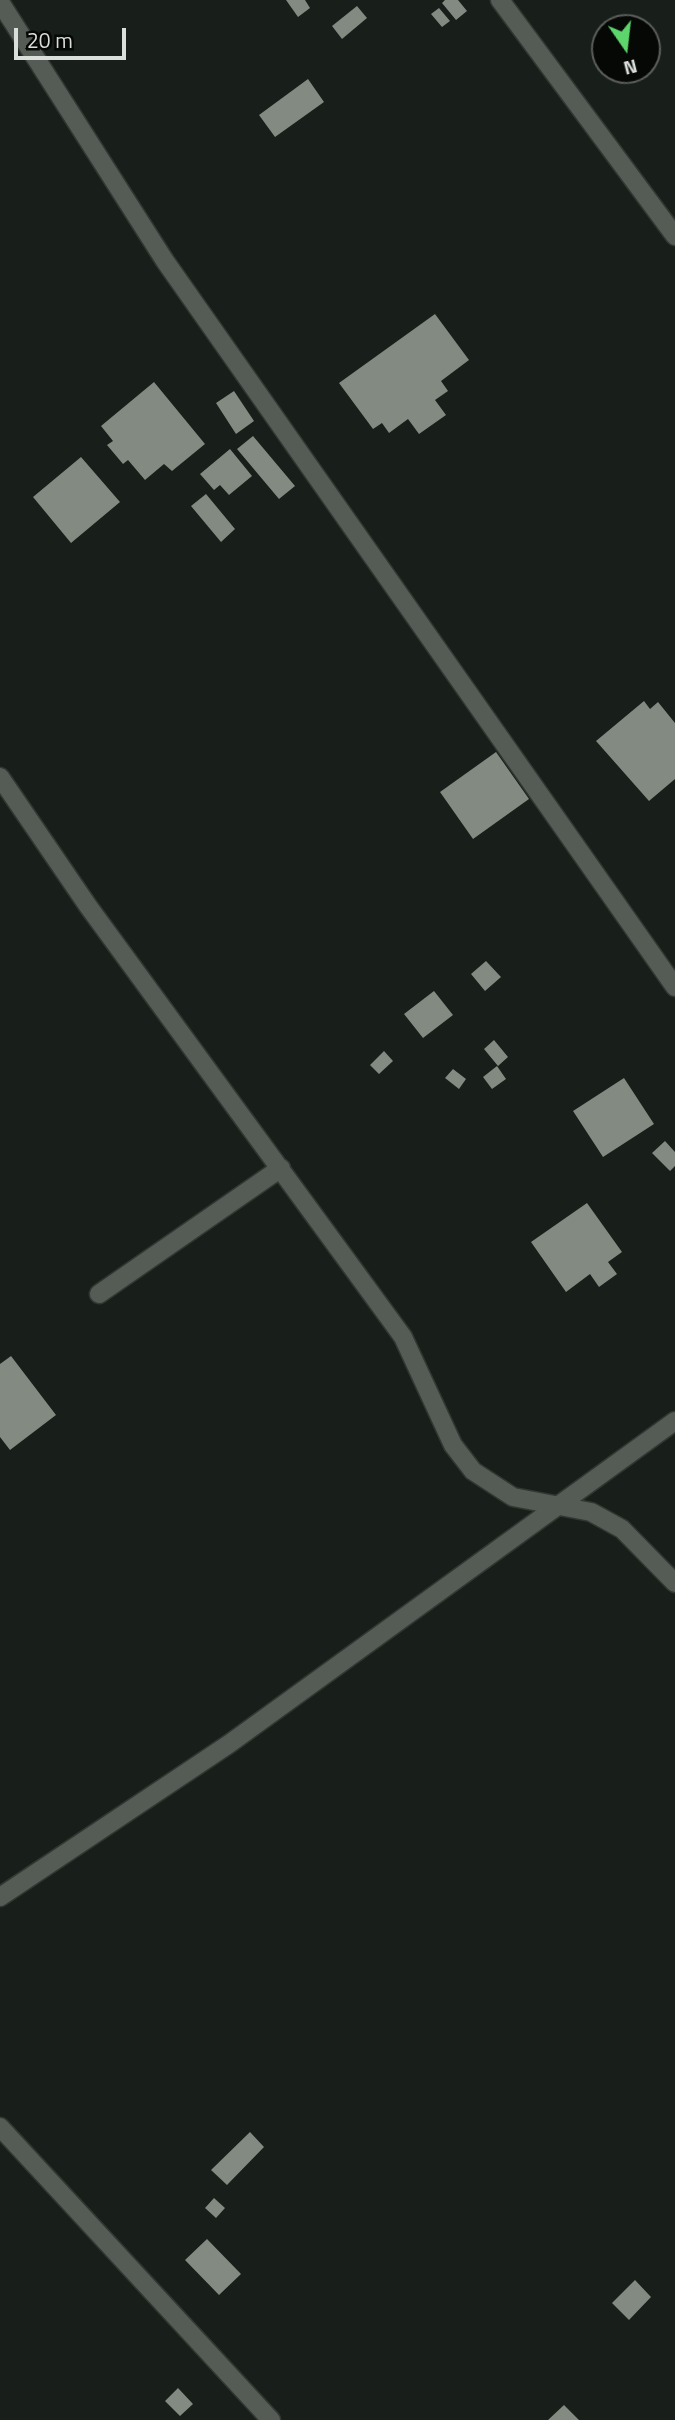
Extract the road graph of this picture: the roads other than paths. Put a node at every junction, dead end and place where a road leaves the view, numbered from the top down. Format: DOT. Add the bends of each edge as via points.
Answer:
graph roads {
  1 [pos="500,0"];
  2 [pos="0,2"];
  3 [pos="675,236"];
  4 [pos="0,776"];
  5 [pos="675,987"];
  6 [pos="281,1168"];
  7 [pos="99,1294"];
  8 [pos="675,1421"];
  9 [pos="557,1507"];
  10 [pos="675,1583"];
  11 [pos="0,1897"];
  12 [pos="0,2127"];
  13 [pos="271,2420"];
  1 -- 3 [label="street"];
  2 -- 5 [label="street" via="165,261"];
  4 -- 6 [label="street" via="88,906"];
  6 -- 7 [label="street"];
  6 -- 9 [label="street" via="403,1337 453,1445 473,1471 513,1497"];
  8 -- 9 [label="street"];
  9 -- 10 [label="street" via="591,1512 622,1529"];
  9 -- 11 [label="street" via="229,1744"];
  12 -- 13 [label="street"];
}
